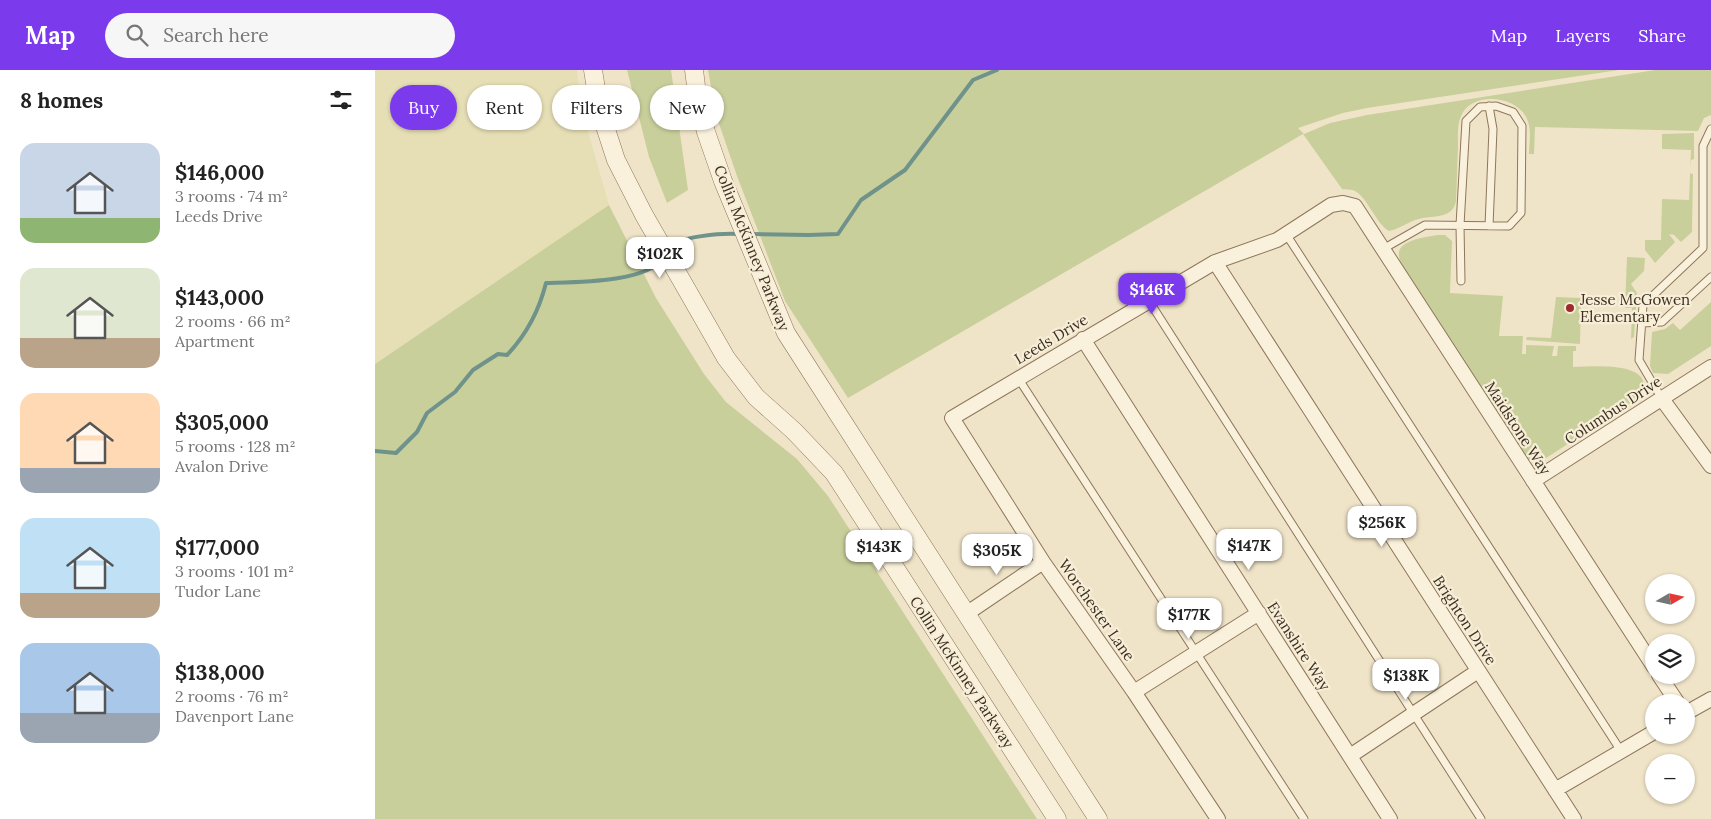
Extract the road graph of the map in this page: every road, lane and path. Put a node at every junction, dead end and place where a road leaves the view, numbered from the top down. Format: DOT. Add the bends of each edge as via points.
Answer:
graph roads {
  1 [pos="593,70"];
  2 [pos="694,70"];
  3 [pos="1489,106"];
  4 [pos="1711,129"];
  5 [pos="1355,206"];
  6 [pos="1460,225"];
  7 [pos="1489,226"];
  8 [pos="1286,234"];
  9 [pos="1383,249"];
  10 [pos="1215,262"];
  11 [pos="1711,277"];
  12 [pos="1461,281"];
  13 [pos="1149,301"];
  14 [pos="1642,324"];
  15 [pos="1083,339"];
  16 [pos="1711,367"];
  17 [pos="1018,378"];
  18 [pos="1662,398"];
  19 [pos="952,418"];
  20 [pos="1711,466"];
  21 [pos="1533,480"];
  22 [pos="1043,562"];
  23 [pos="1259,613"];
  24 [pos="967,614"];
  25 [pos="1196,653"];
  26 [pos="1645,653"];
  27 [pos="1478,671"];
  28 [pos="1134,692"];
  29 [pos="1711,700"];
  30 [pos="1695,708"];
  31 [pos="1414,713"];
  32 [pos="1645,737"];
  33 [pos="1621,751"];
  34 [pos="1350,756"];
  35 [pos="1555,790"];
  36 [pos="1057,819"];
  37 [pos="1098,819"];
  38 [pos="1218,819"];
  39 [pos="1304,819"];
  40 [pos="1390,819"];
  41 [pos="1481,819"];
  42 [pos="1574,819"];
  1 -- 36 [label="street, Collin McKinney Parkway" via="599,108 616,160 725,358 756,397 834,473"];
  2 -- 24 [label="street, Collin McKinney Parkway" via="698,102 723,181 786,333"];
  3 -- 6 [label="lane" via="1480,107 1466,121"];
  3 -- 7 [label="lane" via="1493,129"];
  3 -- 7 [label="lane" via="1513,112 1522,126 1521,213 1509,226"];
  4 -- 14 [label="lane" via="1703,146 1703,248 1643,305"];
  5 -- 8 [label="street, Leeds Drive" via="1343,202 1331,205"];
  5 -- 9 [label="street, Maidstone Way"];
  6 -- 7 [label="lane"];
  6 -- 9 [label="lane" via="1425,225"];
  6 -- 12 [label="lane"];
  8 -- 10 [label="street, Leeds Drive"];
  8 -- 33 [label="lane"];
  9 -- 21 [label="street, Maidstone Way"];
  10 -- 13 [label="street, Leeds Drive"];
  10 -- 27 [label="street, Brighton Drive"];
  11 -- 14 [label="lane" via="1662,322"];
  13 -- 15 [label="street, Leeds Drive"];
  13 -- 31 [label="lane"];
  14 -- 18 [label="lane" via="1639,360"];
  15 -- 17 [label="street, Leeds Drive"];
  15 -- 23 [label="street, Evanshire Way"];
  16 -- 18 [label="street, Columbus Drive"];
  17 -- 19 [label="street, Leeds Drive"];
  17 -- 25 [label="lane"];
  18 -- 20 [label="street"];
  18 -- 21 [label="street, Columbus Drive"];
  19 -- 22 [label="street, Worchester Lane"];
  21 -- 26 [label="street, Maidstone Way"];
  22 -- 24 [label="street"];
  22 -- 28 [label="street, Worchester Lane"];
  23 -- 25 [label="street"];
  23 -- 34 [label="street, Evanshire Way"];
  24 -- 37 [label="street, Collin McKinney Parkway"];
  25 -- 28 [label="street"];
  25 -- 39 [label="lane"];
  27 -- 31 [label="street"];
  27 -- 35 [label="street, Brighton Drive"];
  28 -- 38 [label="street, Worchester Lane"];
  29 -- 30 [label="street"];
  31 -- 34 [label="street"];
  31 -- 41 [label="lane"];
  32 -- 33 [label="street"];
  33 -- 35 [label="street"];
  34 -- 40 [label="street, Evanshire Way"];
  35 -- 42 [label="street, Brighton Drive"];
}
